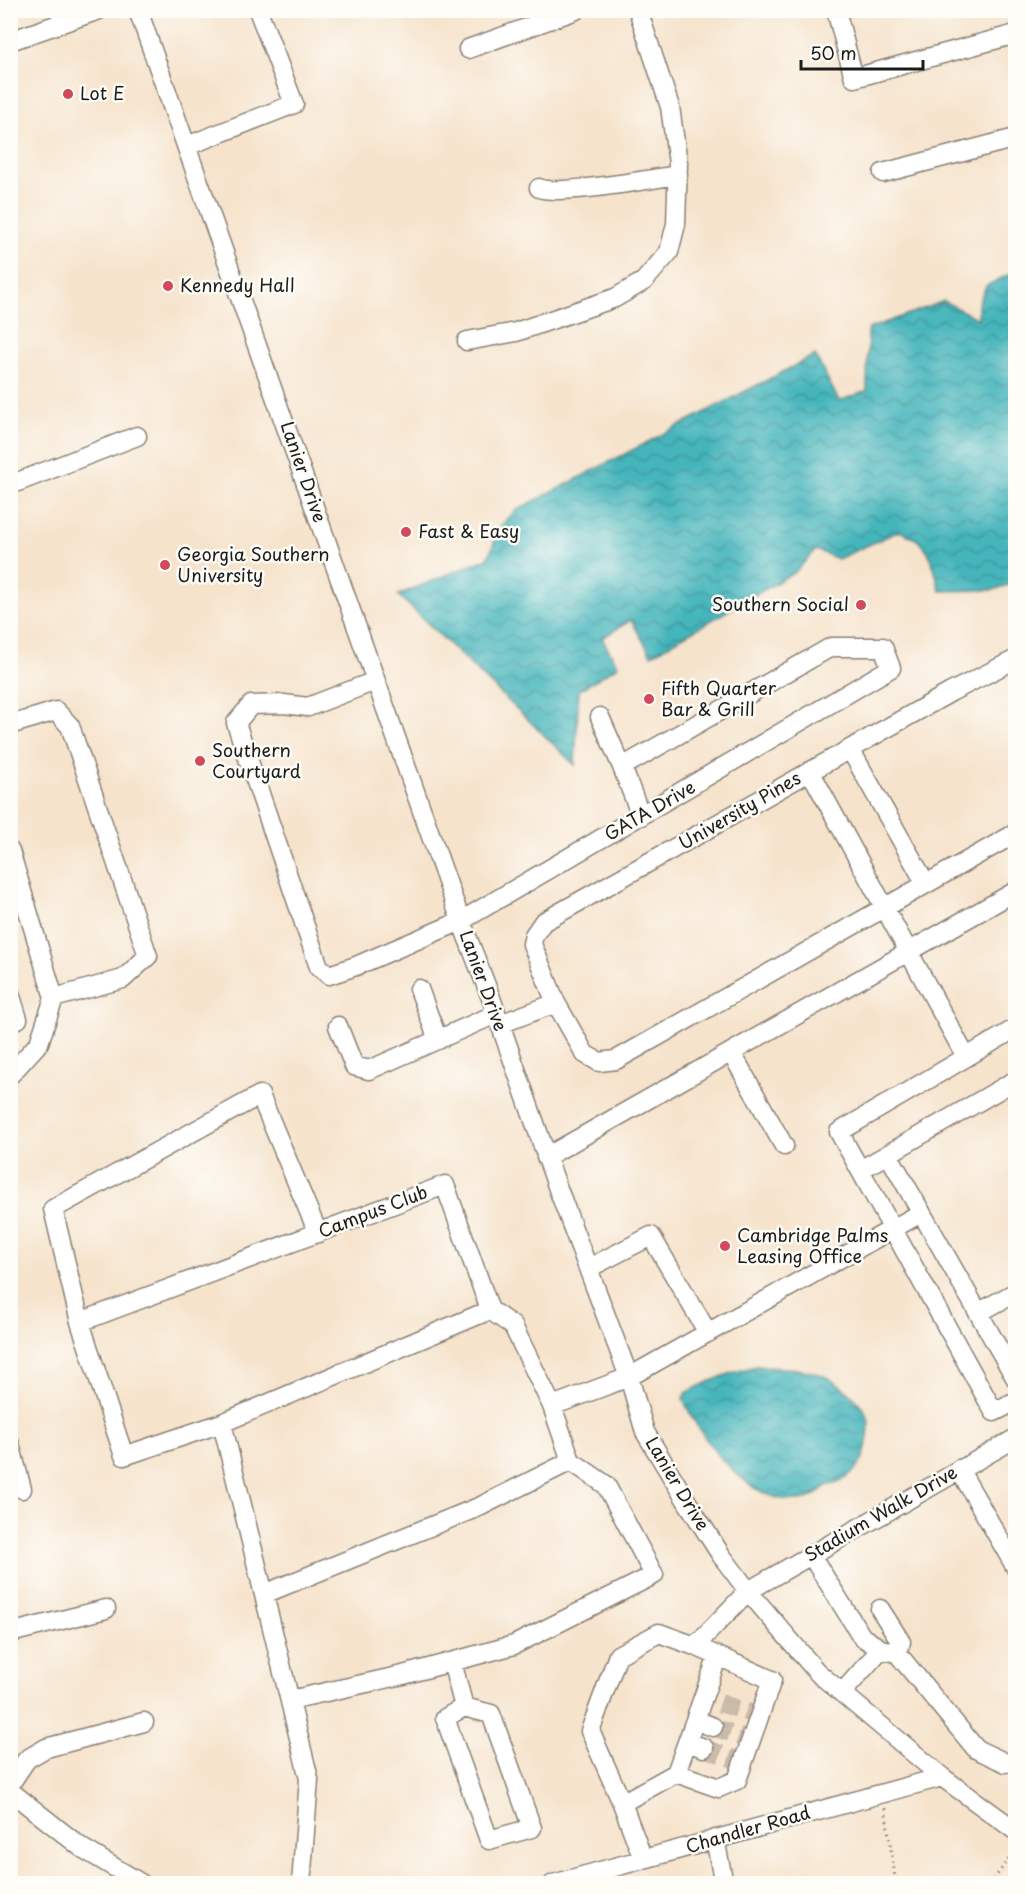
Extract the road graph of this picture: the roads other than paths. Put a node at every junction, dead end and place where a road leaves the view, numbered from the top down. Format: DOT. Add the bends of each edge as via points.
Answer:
graph roads {
  1 [pos="99,10"];
  2 [pos="138,10"];
  3 [pos="258,10"];
  4 [pos="576,10"];
  5 [pos="638,10"];
  6 [pos="836,10"];
  7 [pos="1016,33"];
  8 [pos="10,41"];
  9 [pos="468,49"];
  10 [pos="1016,138"];
  11 [pos="187,146"];
  12 [pos="883,173"];
  13 [pos="678,175"];
  14 [pos="539,188"];
  15 [pos="467,341"];
  16 [pos="137,436"];
  17 [pos="10,485"];
  18 [pos="1016,659"];
  19 [pos="375,681"];
  20 [pos="600,717"];
  21 [pos="10,725"];
  22 [pos="850,749"];
  23 [pos="622,767"];
  24 [pos="810,771"];
  25 [pos="641,816"];
  26 [pos="1016,833"];
  27 [pos="10,851"];
  28 [pos="926,884"];
  29 [pos="1016,891"];
  30 [pos="885,907"];
  31 [pos="461,921"];
  32 [pos="909,951"];
  33 [pos="419,989"];
  34 [pos="10,993"];
  35 [pos="54,998"];
  36 [pos="556,1003"];
  37 [pos="18,1019"];
  38 [pos="498,1019"];
  39 [pos="338,1026"];
  40 [pos="1016,1028"];
  41 [pos="438,1040"];
  42 [pos="731,1052"];
  43 [pos="966,1057"];
  44 [pos="10,1075"];
  45 [pos="1016,1080"];
  46 [pos="784,1146"];
  47 [pos="888,1154"];
  48 [pos="546,1156"];
  49 [pos="860,1170"];
  50 [pos="921,1213"];
  51 [pos="892,1229"];
  52 [pos="318,1233"];
  53 [pos="589,1268"];
  54 [pos="1016,1292"];
  55 [pos="490,1310"];
  56 [pos="978,1313"];
  57 [pos="80,1322"];
  58 [pos="708,1333"];
  59 [pos="629,1377"];
  60 [pos="1016,1379"];
  61 [pos="1016,1401"];
  62 [pos="552,1406"];
  63 [pos="222,1423"];
  64 [pos="1016,1438"];
  65 [pos="10,1444"];
  66 [pos="571,1461"];
  67 [pos="959,1469"];
  68 [pos="21,1489"];
  69 [pos="811,1555"];
  70 [pos="1016,1568"];
  71 [pos="748,1591"];
  72 [pos="264,1594"];
  73 [pos="106,1609"];
  74 [pos="880,1609"];
  75 [pos="10,1634"];
  76 [pos="695,1646"];
  77 [pos="889,1651"];
  78 [pos="718,1656"];
  79 [pos="452,1662"];
  80 [pos="842,1693"];
  81 [pos="290,1700"];
  82 [pos="464,1707"];
  83 [pos="695,1720"];
  84 [pos="144,1722"];
  85 [pos="713,1727"];
  86 [pos="1006,1763"];
  87 [pos="676,1773"];
  88 [pos="942,1777"];
  89 [pos="10,1784"];
  90 [pos="10,1791"];
  91 [pos="622,1803"];
  92 [pos="1016,1831"];
  93 [pos="715,1839"];
  94 [pos="643,1859"];
  95 [pos="622,1864"];
  96 [pos="137,1883"];
  97 [pos="301,1884"];
  98 [pos="553,1884"];
  99 [pos="608,1884"];
  100 [pos="724,1884"];
  1 -- 8 [label="street"];
  2 -- 11 [label="street, Lanier Drive"];
  3 -- 11 [label="street" via="294,104"];
  4 -- 9 [label="street"];
  5 -- 13 [label="street" via="670,107"];
  6 -- 7 [label="street" via="854,78"];
  10 -- 12 [label="street"];
  11 -- 19 [label="street, Lanier Drive"];
  13 -- 14 [label="street" via="570,189"];
  13 -- 15 [label="street" via="676,224 669,252 644,281 615,298 516,332"];
  16 -- 17 [label="street"];
  18 -- 22 [label="street, University Pines"];
  19 -- 31 [label="street, Lanier Drive"];
  19 -- 31 [label="street, GATA Drive" via="308,708 251,705 236,723 319,967 329,975"];
  20 -- 23 [label="street"];
  21 -- 35 [label="street" via="56,711 70,726 148,956 123,979"];
  22 -- 24 [label="street, University Pines"];
  22 -- 28 [label="street"];
  23 -- 25 [label="street"];
  23 -- 25 [label="street, GATA Drive" via="831,647 883,647 891,668"];
  24 -- 30 [label="street"];
  24 -- 36 [label="street, University Pines" via="543,922 532,944"];
  25 -- 31 [label="street, GATA Drive"];
  26 -- 28 [label="street, University Pines"];
  27 -- 35 [label="street"];
  28 -- 30 [label="street, University Pines"];
  29 -- 32 [label="street"];
  30 -- 32 [label="street"];
  30 -- 36 [label="street, University Pines" via="616,1060 599,1062 585,1054"];
  31 -- 38 [label="street, Lanier Drive"];
  32 -- 42 [label="street"];
  32 -- 43 [label="street"];
  33 -- 41 [label="street"];
  34 -- 37 [label="street"];
  35 -- 44 [label="street" via="39,1043"];
  36 -- 38 [label="street"];
  38 -- 41 [label="street"];
  38 -- 48 [label="street, Lanier Drive"];
  39 -- 41 [label="street" via="354,1066 369,1070"];
  40 -- 43 [label="street"];
  42 -- 46 [label="street"];
  42 -- 48 [label="street"];
  43 -- 49 [label="street" via="839,1132"];
  45 -- 47 [label="street"];
  47 -- 49 [label="street"];
  47 -- 50 [label="street"];
  48 -- 53 [label="street, Lanier Drive"];
  49 -- 51 [label="street"];
  50 -- 51 [label="street"];
  50 -- 56 [label="street"];
  51 -- 58 [label="street"];
  51 -- 61 [label="street" via="994,1412"];
  52 -- 55 [label="street, Campus Club" via="445,1185"];
  52 -- 57 [label="street, Campus Club"];
  52 -- 57 [label="street" via="260,1095 53,1209"];
  53 -- 58 [label="street" via="651,1236"];
  53 -- 59 [label="street, Lanier Drive"];
  54 -- 56 [label="street"];
  55 -- 62 [label="street" via="513,1326"];
  55 -- 63 [label="street"];
  56 -- 60 [label="street"];
  57 -- 63 [label="street" via="124,1456"];
  58 -- 59 [label="street"];
  59 -- 62 [label="street"];
  59 -- 71 [label="street, Lanier Drive" via="645,1432 708,1535"];
  62 -- 66 [label="street"];
  63 -- 72 [label="street"];
  64 -- 67 [label="street, Stadium Walk Drive"];
  65 -- 68 [label="street"];
  66 -- 72 [label="street" via="481,1506"];
  66 -- 79 [label="street" via="606,1485 654,1575 514,1645"];
  67 -- 69 [label="street, Stadium Walk Drive"];
  67 -- 70 [label="street"];
  69 -- 71 [label="street, Stadium Walk Drive"];
  69 -- 77 [label="street" via="862,1637"];
  71 -- 76 [label="street, Stadium Walk Drive"];
  71 -- 80 [label="street, Lanier Drive" via="817,1672"];
  72 -- 81 [label="street"];
  73 -- 75 [label="street"];
  74 -- 77 [label="street" via="901,1642"];
  76 -- 78 [label="street"];
  76 -- 91 [label="street" via="659,1633 618,1654 590,1731"];
  77 -- 80 [label="street"];
  77 -- 86 [label="street" via="976,1749"];
  78 -- 83 [label="street" via="712,1700"];
  78 -- 87 [label="street" via="772,1680 755,1715 739,1761 737,1780 719,1788"];
  79 -- 81 [label="street"];
  79 -- 82 [label="street"];
  80 -- 88 [label="street, Lanier Drive"];
  81 -- 97 [label="street" via="309,1779"];
  82 -- 82 [label="street" via="491,1714 532,1828 489,1840 444,1718"];
  83 -- 85 [label="street"];
  83 -- 87 [label="street" via="695,1745"];
  84 -- 89 [label="street" via="46,1748 27,1759"];
  87 -- 91 [label="street"];
  88 -- 92 [label="street, Lanier Drive"];
  88 -- 93 [label="street, Chandler Road"];
  90 -- 96 [label="street" via="82,1848"];
  91 -- 94 [label="street"];
  93 -- 94 [label="street, Chandler Road"];
  93 -- 100 [label="street"];
  94 -- 95 [label="street, Chandler Road"];
  95 -- 98 [label="street, Chandler Road"];
  95 -- 99 [label="street"];
}
